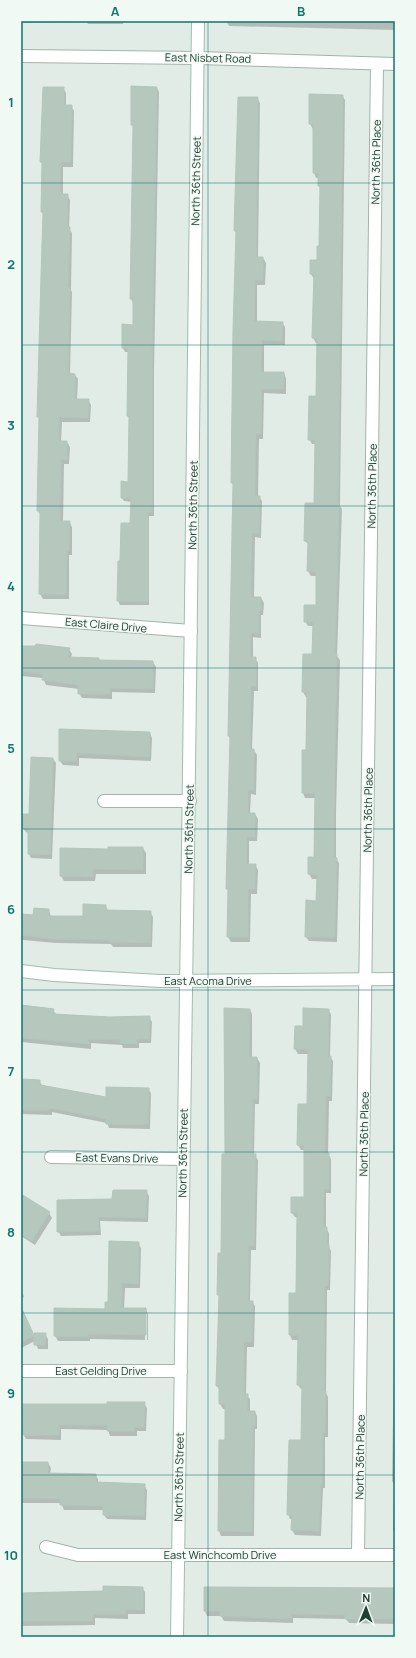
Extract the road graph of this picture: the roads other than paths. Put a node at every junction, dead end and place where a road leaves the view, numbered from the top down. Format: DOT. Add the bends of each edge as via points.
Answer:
graph roads {
  1 [pos="198,21"];
  2 [pos="21,56"];
  3 [pos="198,58"];
  4 [pos="377,64"];
  5 [pos="395,64"];
  6 [pos="21,618"];
  7 [pos="191,631"];
  8 [pos="104,800"];
  9 [pos="190,801"];
  10 [pos="21,971"];
  11 [pos="366,978"];
  12 [pos="395,979"];
  13 [pos="187,981"];
  14 [pos="51,1157"];
  15 [pos="183,1159"];
  16 [pos="181,1370"];
  17 [pos="21,1371"];
  18 [pos="46,1547"];
  19 [pos="178,1555"];
  20 [pos="358,1555"];
  21 [pos="395,1555"];
  22 [pos="177,1637"];
  1 -- 3 [label="street, North 36th Street"];
  2 -- 3 [label="street, East Nisbet Road"];
  3 -- 4 [label="street, East Nisbet Road"];
  3 -- 7 [label="street, North 36th Street"];
  4 -- 5 [label="street, East Nisbet Road"];
  4 -- 11 [label="street, North 36th Place"];
  6 -- 7 [label="street, East Claire Drive"];
  7 -- 9 [label="street, North 36th Street"];
  8 -- 9 [label="street"];
  9 -- 13 [label="street, North 36th Street"];
  10 -- 13 [label="street, East Acoma Drive" via="54,975"];
  11 -- 12 [label="street, East Acoma Drive"];
  11 -- 13 [label="street, East Acoma Drive"];
  11 -- 20 [label="street, North 36th Place"];
  13 -- 15 [label="street, North 36th Street"];
  14 -- 15 [label="street, East Evans Drive"];
  15 -- 16 [label="street, North 36th Street"];
  16 -- 17 [label="street, East Gelding Drive"];
  16 -- 19 [label="street, North 36th Street"];
  18 -- 19 [label="street, East Winchcomb Drive" via="78,1555"];
  19 -- 20 [label="street, East Winchcomb Drive"];
  19 -- 22 [label="street, North 36th Street"];
  20 -- 21 [label="street, East Winchcomb Drive"];
}
